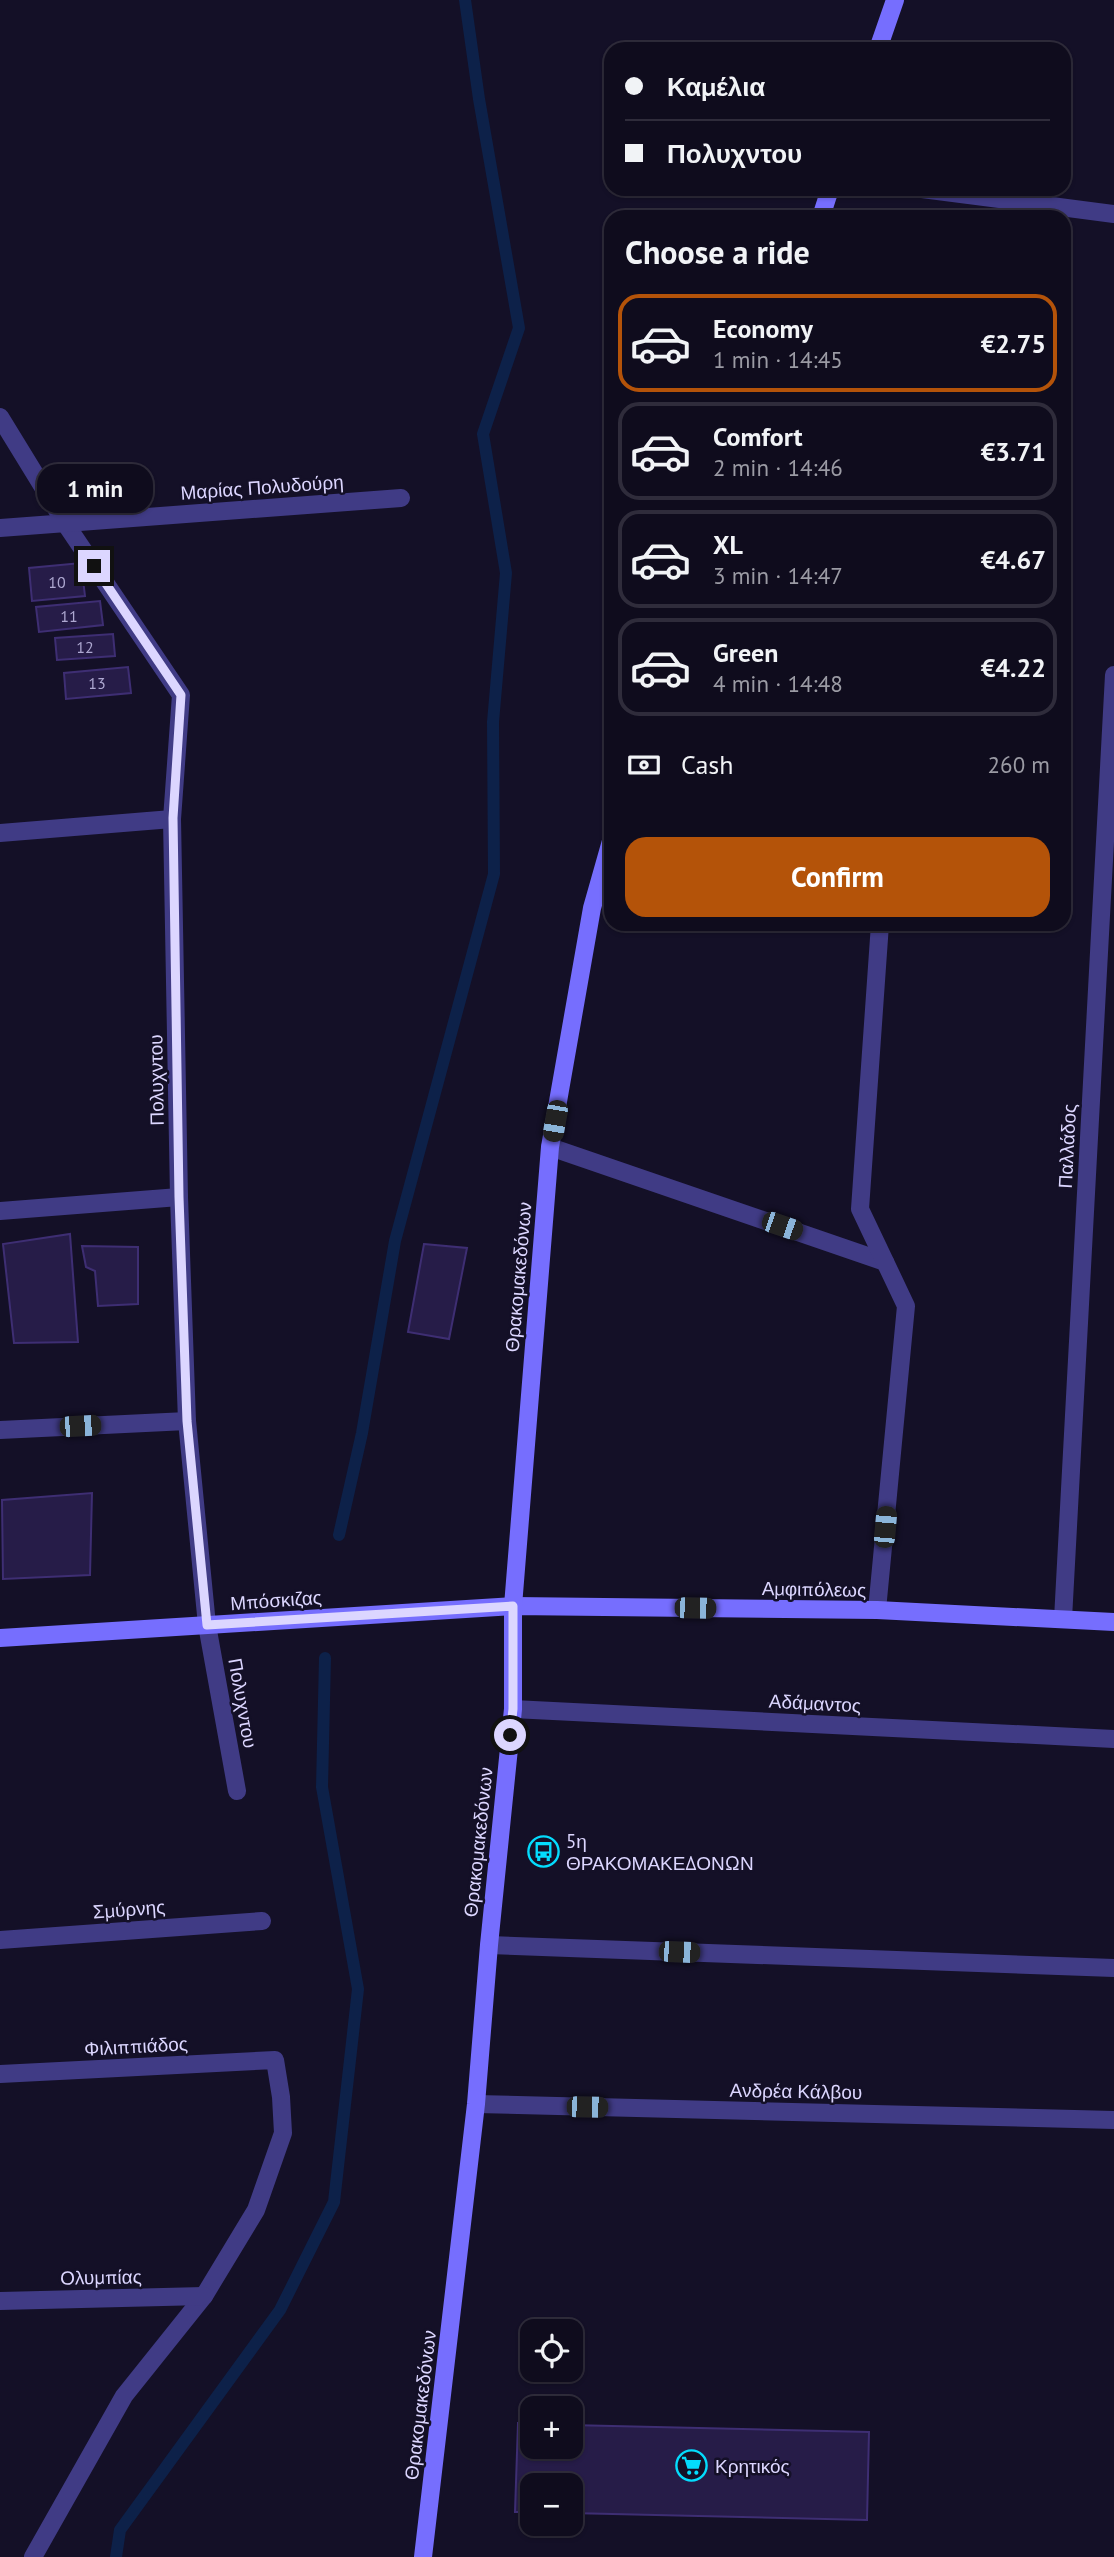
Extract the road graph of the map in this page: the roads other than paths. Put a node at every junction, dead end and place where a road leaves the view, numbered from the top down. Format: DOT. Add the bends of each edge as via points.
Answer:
graph roads {
  1 [pos="895,0"];
  2 [pos="880,42"];
  3 [pos="976,196"];
  4 [pos="1114,214"];
  5 [pos="0,417"];
  6 [pos="401,498"];
  7 [pos="65,523"];
  8 [pos="0,528"];
  9 [pos="1114,675"];
  10 [pos="173,818"];
  11 [pos="0,833"];
  12 [pos="604,866"];
  13 [pos="880,931"];
  14 [pos="550,1147"];
  15 [pos="179,1197"];
  16 [pos="0,1211"];
  17 [pos="885,1262"];
  18 [pos="187,1421"];
  19 [pos="0,1430"];
  20 [pos="513,1606"];
  21 [pos="877,1611"];
  22 [pos="1063,1619"];
  23 [pos="1114,1622"];
  24 [pos="207,1625"];
  25 [pos="0,1638"];
  26 [pos="513,1709"];
  27 [pos="1114,1739"];
  28 [pos="237,1791"];
  29 [pos="261,1920"];
  30 [pos="0,1940"];
  31 [pos="489,1945"];
  32 [pos="1114,1968"];
  33 [pos="0,2074"];
  34 [pos="476,2104"];
  35 [pos="1114,2120"];
  36 [pos="204,2295"];
  37 [pos="0,2301"];
  38 [pos="33,2557"];
  39 [pos="423,2557"];
  1 -- 2 [label="main road"];
  3 -- 4 [label="street"];
  5 -- 7 [label="street, Πολυχντου"];
  6 -- 7 [label="street, Μαρίας Πολυδούρη"];
  7 -- 8 [label="street, Μαρίας Πολυδούρη"];
  7 -- 10 [label="street, Πολυχντου" via="181,695"];
  9 -- 22 [label="street, Παλλάδος"];
  10 -- 11 [label="street"];
  10 -- 15 [label="street, Πολυχντου"];
  12 -- 14 [label="main road, Θρακομακεδόνων" via="592,908"];
  13 -- 17 [label="street" via="860,1209"];
  14 -- 17 [label="street"];
  14 -- 20 [label="main road, Θρακομακεδόνων"];
  15 -- 16 [label="street"];
  15 -- 18 [label="street, Πολυχντου"];
  17 -- 21 [label="street" via="906,1306"];
  18 -- 19 [label="street"];
  18 -- 24 [label="street, Πολυχντου"];
  20 -- 21 [label="main road, Αμφιπόλεως"];
  20 -- 24 [label="main road, Μπόσκιζας"];
  20 -- 26 [label="main road, Θρακομακεδόνων"];
  21 -- 22 [label="main road, Αμφιπόλεως"];
  22 -- 23 [label="main road, Αμφιπόλεως"];
  24 -- 25 [label="main road, Μπόσκιζας"];
  24 -- 28 [label="street, Πολυχντου"];
  26 -- 27 [label="street, Αδάμαντος"];
  26 -- 31 [label="main road, Θρακομακεδόνων"];
  29 -- 30 [label="street, Σμύρνης"];
  31 -- 32 [label="street"];
  31 -- 34 [label="main road, Θρακομακεδόνων"];
  33 -- 36 [label="street, Φιλιππιάδος" via="275,2060 283,2133 256,2210"];
  34 -- 35 [label="street, Ανδρέα Κάλβου"];
  34 -- 39 [label="main road, Θρακομακεδόνων"];
  36 -- 37 [label="street, Ολυμπίας"];
  36 -- 38 [label="street" via="124,2396"];
}
